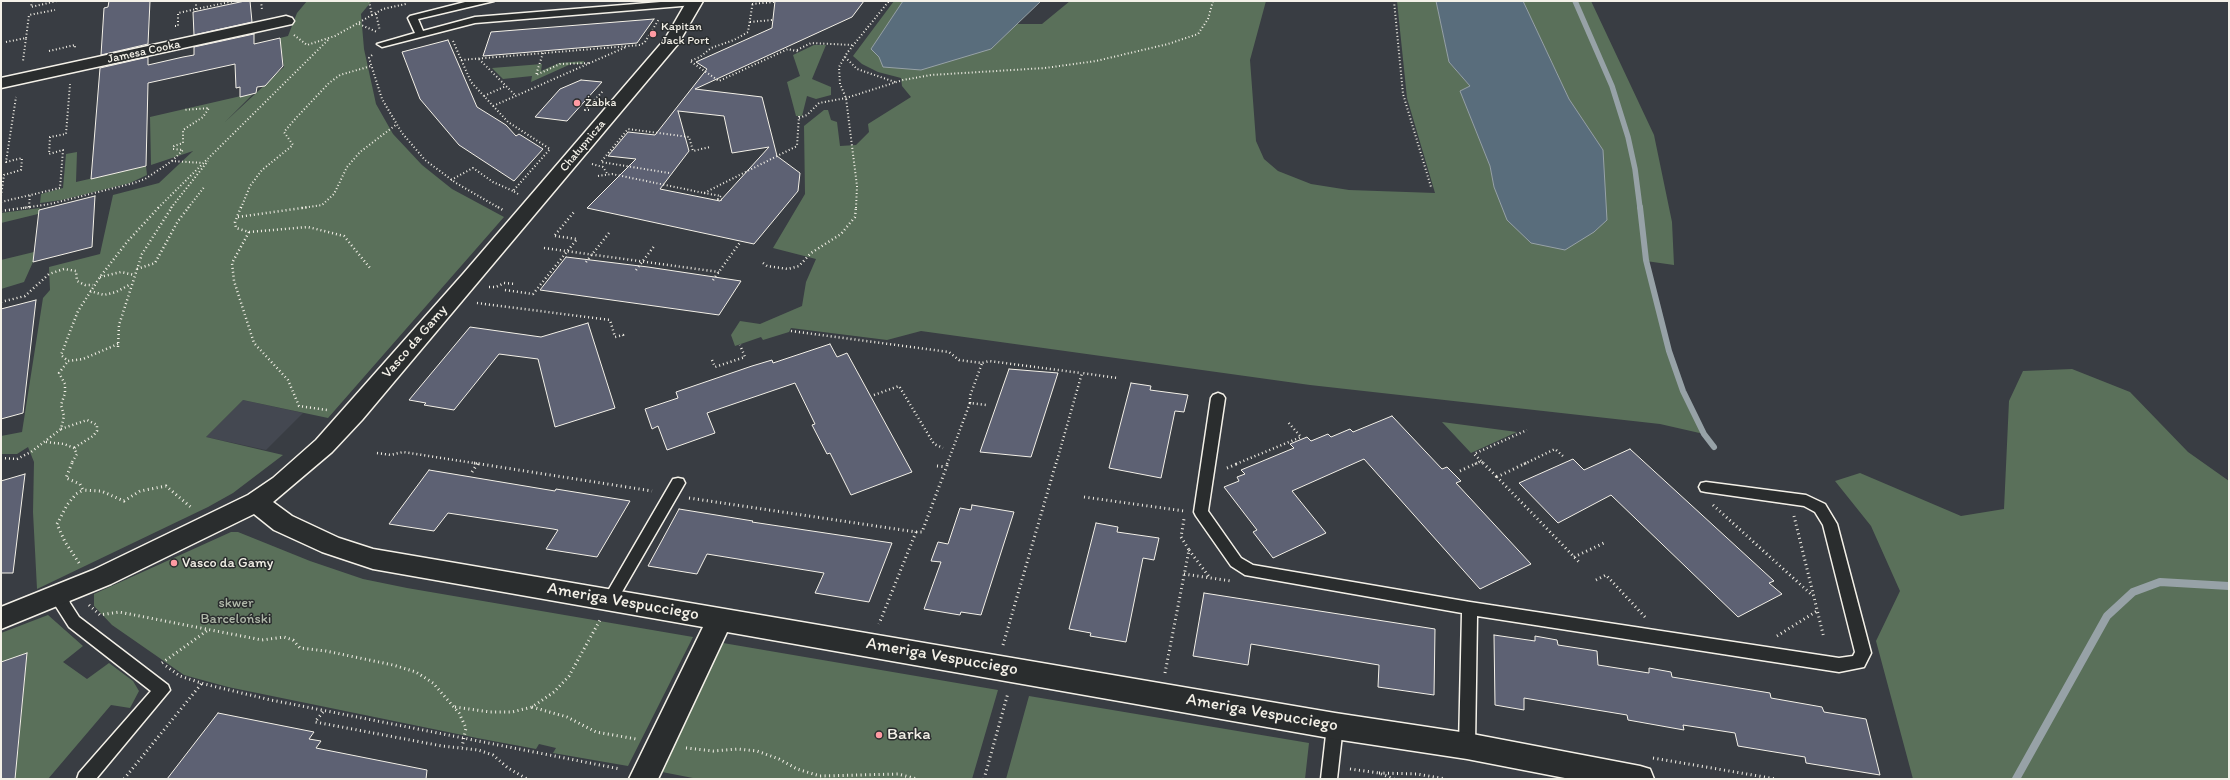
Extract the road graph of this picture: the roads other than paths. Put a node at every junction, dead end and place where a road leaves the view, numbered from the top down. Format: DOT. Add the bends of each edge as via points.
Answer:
graph roads {
  1 [pos="489,1"];
  2 [pos="695,2"];
  3 [pos="655,3"];
  4 [pos="286,21"];
  5 [pos="420,34"];
  6 [pos="382,44"];
  7 [pos="1,83"];
  8 [pos="522,204"];
  9 [pos="1218,398"];
  10 [pos="678,483"];
  11 [pos="1706,487"];
  12 [pos="256,502"];
  13 [pos="61,594"];
  14 [pos="606,608"];
  15 [pos="1470,608"];
  16 [pos="1,618"];
  17 [pos="720,619"];
  18 [pos="1335,726"];
  19 [pos="1468,746"];
  20 [pos="633,774"];
  21 [pos="85,779"];
  22 [pos="1330,779"];
  23 [pos="1640,779"];
  1 -- 5 [label="lane" via="413,18"];
  2 -- 3 [label="lane"];
  2 -- 8 [label="street, Chałupnicza" via="672,41"];
  3 -- 5 [label="lane" via="475,20"];
  4 -- 7 [label="street, Jamesa Cooka"];
  5 -- 6 [label="lane"];
  8 -- 12 [label="street, Vasco da Gamy" via="350,418 324,446"];
  9 -- 15 [label="lane" via="1201,512 1236,562 1250,571"];
  10 -- 14 [label="lane"];
  11 -- 15 [label="lane" via="1806,501 1820,508 1830,524 1863,653 1858,662 1838,664"];
  12 -- 13 [label="street, Vasco da Gamy"];
  12 -- 14 [label="street, Ameriga Vespucciego" via="283,523 331,545 373,559"];
  13 -- 16 [label="street, Vasco da Gamy"];
  13 -- 21 [label="lane" via="63,605 74,622 162,690"];
  14 -- 17 [label="street, Ameriga Vespucciego"];
  15 -- 19 [label="lane"];
  17 -- 18 [label="street, Ameriga Vespucciego"];
  17 -- 20 [label="street" via="660,744"];
  18 -- 19 [label="street, Ameriga Vespucciego"];
  18 -- 22 [label="lane"];
  19 -- 23 [label="street, Ameriga Vespucciego"];
}
